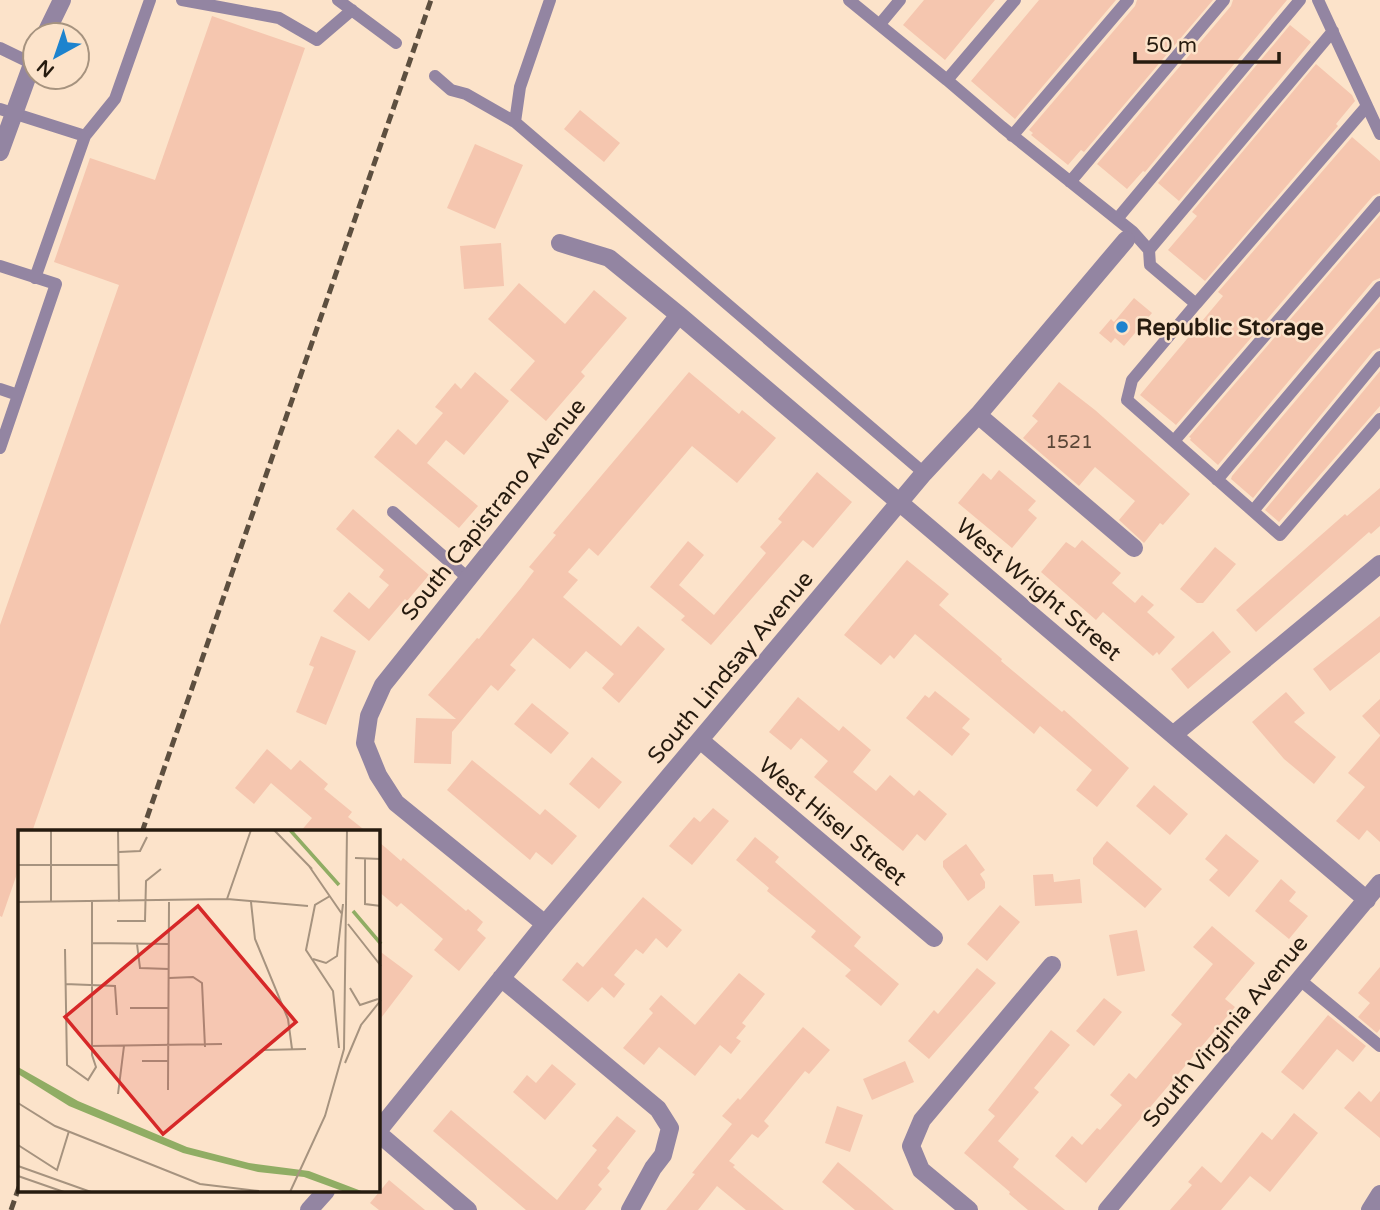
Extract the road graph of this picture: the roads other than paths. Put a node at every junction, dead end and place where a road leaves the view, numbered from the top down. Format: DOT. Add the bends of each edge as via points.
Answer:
graph roads {
  1 [pos="62,0"];
  2 [pos="150,0"];
  3 [pos="182,0"];
  4 [pos="338,0"];
  5 [pos="550,0"];
  6 [pos="849,0"];
  7 [pos="900,0"];
  8 [pos="1015,0"];
  9 [pos="1128,0"];
  10 [pos="1224,0"];
  11 [pos="1300,0"];
  12 [pos="1318,0"];
  13 [pos="352,10"];
  14 [pos="52,21"];
  15 [pos="880,24"];
  16 [pos="1333,31"];
  17 [pos="397,43"];
  18 [pos="0,48"];
  19 [pos="21,55"];
  20 [pos="435,76"];
  21 [pos="947,80"];
  22 [pos="21,82"];
  23 [pos="1367,106"];
  24 [pos="6,111"];
  25 [pos="515,122"];
  26 [pos="1380,134"];
  27 [pos="85,136"];
  28 [pos="1012,136"];
  29 [pos="0,152"];
  30 [pos="1070,182"];
  31 [pos="1380,202"];
  32 [pos="1117,219"];
  33 [pos="1129,236"];
  34 [pos="560,243"];
  35 [pos="1149,250"];
  36 [pos="0,266"];
  37 [pos="35,278"];
  38 [pos="1380,287"];
  39 [pos="1196,304"];
  40 [pos="679,315"];
  41 [pos="1380,357"];
  42 [pos="0,389"];
  43 [pos="18,395"];
  44 [pos="978,415"];
  45 [pos="1380,419"];
  46 [pos="1174,441"];
  47 [pos="0,448"];
  48 [pos="924,473"];
  49 [pos="1217,480"];
  50 [pos="899,503"];
  51 [pos="1253,511"];
  52 [pos="393,512"];
  53 [pos="1134,548"];
  54 [pos="1380,564"];
  55 [pos="469,579"];
  56 [pos="1173,735"];
  57 [pos="700,740"];
  58 [pos="1380,883"];
  59 [pos="1367,900"];
  60 [pos="545,924"];
  61 [pos="934,938"];
  62 [pos="1052,965"];
  63 [pos="501,978"];
  64 [pos="1300,980"];
  65 [pos="1380,1046"];
  66 [pos="380,1129"];
  67 [pos="380,1134"];
  68 [pos="325,1192"];
  69 [pos="1380,1194"];
  70 [pos="310,1210"];
  71 [pos="468,1210"];
  72 [pos="630,1210"];
  73 [pos="969,1210"];
  74 [pos="1107,1210"];
  75 [pos="1370,1210"];
  1 -- 14 [label="street"];
  2 -- 27 [label="lane" via="115,99"];
  3 -- 13 [label="lane" via="279,18 317,40"];
  4 -- 13 [label="lane"];
  5 -- 25 [label="lane" via="520,87"];
  6 -- 15 [label="lane"];
  7 -- 15 [label="lane"];
  8 -- 21 [label="lane"];
  9 -- 28 [label="lane"];
  10 -- 30 [label="lane"];
  11 -- 32 [label="lane"];
  12 -- 16 [label="lane"];
  13 -- 17 [label="lane"];
  15 -- 21 [label="lane"];
  16 -- 23 [label="lane"];
  16 -- 35 [label="lane"];
  18 -- 19 [label="lane"];
  20 -- 25 [label="lane" via="451,90 473,97"];
  21 -- 28 [label="lane"];
  22 -- 24 [label="street"];
  23 -- 26 [label="lane"];
  23 -- 39 [label="lane"];
  24 -- 27 [label="lane"];
  24 -- 29 [label="street"];
  25 -- 48 [label="lane"];
  27 -- 37 [label="lane"];
  28 -- 30 [label="lane"];
  30 -- 32 [label="lane"];
  31 -- 46 [label="lane"];
  32 -- 33 [label="lane"];
  33 -- 35 [label="lane"];
  33 -- 44 [label="street, South Lindsay Avenue"];
  34 -- 40 [label="street, West Wright Street" via="609,258"];
  35 -- 39 [label="lane" via="1150,265"];
  36 -- 37 [label="lane"];
  37 -- 43 [label="lane" via="56,285"];
  38 -- 49 [label="lane"];
  39 -- 46 [label="lane" via="1132,380 1127,400"];
  40 -- 50 [label="street, West Wright Street"];
  40 -- 55 [label="street, South Capistrano Avenue"];
  41 -- 51 [label="lane"];
  42 -- 43 [label="lane"];
  43 -- 47 [label="lane"];
  44 -- 48 [label="street, South Lindsay Avenue"];
  44 -- 53 [label="street"];
  45 -- 51 [label="lane" via="1280,535"];
  46 -- 49 [label="lane"];
  48 -- 50 [label="street, South Lindsay Avenue"];
  49 -- 51 [label="lane"];
  50 -- 56 [label="street, West Wright Street"];
  50 -- 57 [label="street, South Lindsay Avenue"];
  52 -- 55 [label="lane"];
  54 -- 56 [label="street"];
  55 -- 60 [label="street, South Capistrano Avenue" via="383,685 369,716 366,743 378,775 396,803"];
  56 -- 59 [label="street, West Wright Street"];
  57 -- 60 [label="street, South Lindsay Avenue"];
  57 -- 61 [label="street, West Hisel Street"];
  58 -- 59 [label="street, South Virginia Avenue"];
  59 -- 64 [label="street, South Virginia Avenue"];
  60 -- 63 [label="street, South Lindsay Avenue"];
  62 -- 73 [label="street" via="922,1120 912,1146 921,1170"];
  63 -- 66 [label="street, South Lindsay Avenue"];
  63 -- 72 [label="street" via="658,1109 670,1128 663,1155"];
  64 -- 65 [label="lane"];
  64 -- 74 [label="street, South Virginia Avenue"];
  67 -- 71 [label="street"];
  68 -- 70 [label="street"];
  69 -- 75 [label="street"];
}
